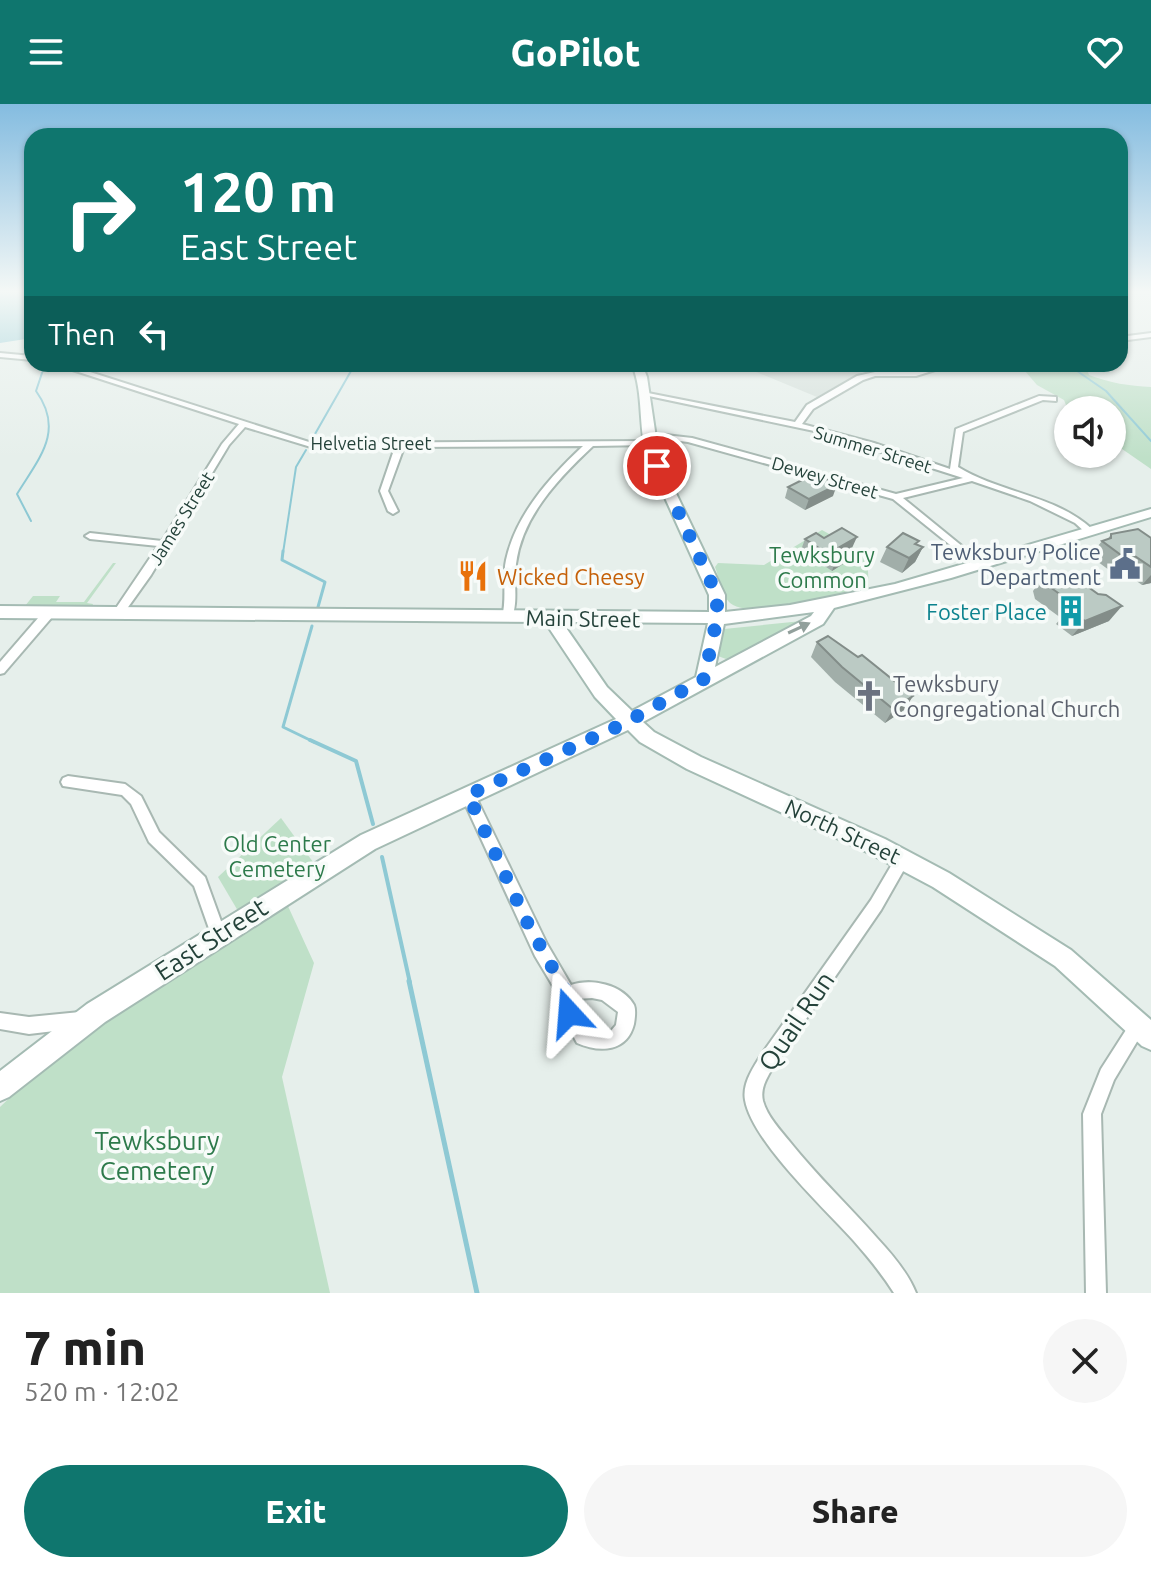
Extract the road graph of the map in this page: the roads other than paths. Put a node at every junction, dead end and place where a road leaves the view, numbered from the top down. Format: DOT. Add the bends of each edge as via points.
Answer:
graph roads {
  1 [pos="0,355"];
  2 [pos="24,357"];
  3 [pos="83,372"];
  4 [pos="640,372"];
  5 [pos="923,372"];
  6 [pos="648,395"];
  7 [pos="1053,399"];
  8 [pos="244,423"];
  9 [pos="796,426"];
  10 [pos="648,439"];
  11 [pos="592,442"];
  12 [pos="401,443"];
  13 [pos="971,479"];
  14 [pos="896,497"];
  15 [pos="393,511"];
  16 [pos="1151,513"];
  17 [pos="1089,531"];
  18 [pos="90,536"];
  19 [pos="165,544"];
  20 [pos="980,566"];
  21 [pos="827,606"];
  22 [pos="0,612"];
  23 [pos="49,613"];
  24 [pos="117,614"];
  25 [pos="507,617"];
  26 [pos="550,617"];
  27 [pos="717,618"];
  28 [pos="0,670"];
  29 [pos="704,679"];
  30 [pos="629,720"];
  31 [pos="68,782"];
  32 [pos="468,795"];
  33 [pos="903,859"];
  34 [pos="218,935"];
  35 [pos="567,994"];
  36 [pos="88,1019"];
  37 [pos="0,1021"];
  38 [pos="1145,1031"];
  39 [pos="0,1088"];
  40 [pos="906,1293"];
  41 [pos="1096,1293"];
  1 -- 2 [label="street"];
  3 -- 8 [label="street, Helvetia Street"];
  4 -- 6 [label="main road"];
  5 -- 9 [label="street" via="860,378 810,407"];
  6 -- 9 [label="street, Summer Street"];
  6 -- 10 [label="main road"];
  7 -- 13 [label="street" via="1042,398 959,431 954,468"];
  8 -- 12 [label="street, Helvetia Street" via="310,445"];
  8 -- 19 [label="street, James Street"];
  9 -- 13 [label="street, Summer Street"];
  10 -- 11 [label="street, Helvetia Street"];
  10 -- 14 [label="street, Dewey Street" via="689,440"];
  10 -- 27 [label="main road" via="717,595"];
  11 -- 12 [label="street, Helvetia Street"];
  11 -- 25 [label="street" via="543,493 523,524 511,564"];
  12 -- 15 [label="street" via="384,491"];
  13 -- 14 [label="street"];
  13 -- 17 [label="street, Summer Street" via="1033,499"];
  14 -- 20 [label="street, Dewey Street"];
  16 -- 17 [label="main road, Main Street"];
  17 -- 20 [label="main road, Main Street"];
  18 -- 19 [label="street"];
  19 -- 24 [label="street, James Street"];
  20 -- 21 [label="main road, Main Street"];
  21 -- 27 [label="main road, Main Street"];
  29 -- 21 [label="main road, East Street, one-way" via="817,620"];
  22 -- 23 [label="main road, Main Street"];
  23 -- 24 [label="main road, Main Street"];
  23 -- 28 [label="street"];
  24 -- 25 [label="main road, Main Street"];
  25 -- 26 [label="main road, Main Street"];
  26 -- 27 [label="main road, Main Street"];
  26 -- 30 [label="main road, North Street" via="601,692"];
  27 -- 29 [label="main road"];
  29 -- 30 [label="main road, East Street"];
  30 -- 32 [label="main road, East Street"];
  30 -- 33 [label="main road, North Street" via="647,737 694,763"];
  31 -- 34 [label="street" via="125,790 136,800 154,837 200,882"];
  32 -- 34 [label="main road, East Street" via="368,842"];
  32 -- 35 [label="street"];
  33 -- 38 [label="main road, North Street" via="1054,951"];
  33 -- 40 [label="street, Quail Run" via="767,1061 753,1093 764,1122 794,1163 858,1231"];
  34 -- 36 [label="main road, East Street"];
  36 -- 37 [label="street" via="39,1025"];
  36 -- 39 [label="main road, East Street"];
  38 -- 41 [label="street" via="1107,1075 1092,1114"];
}
